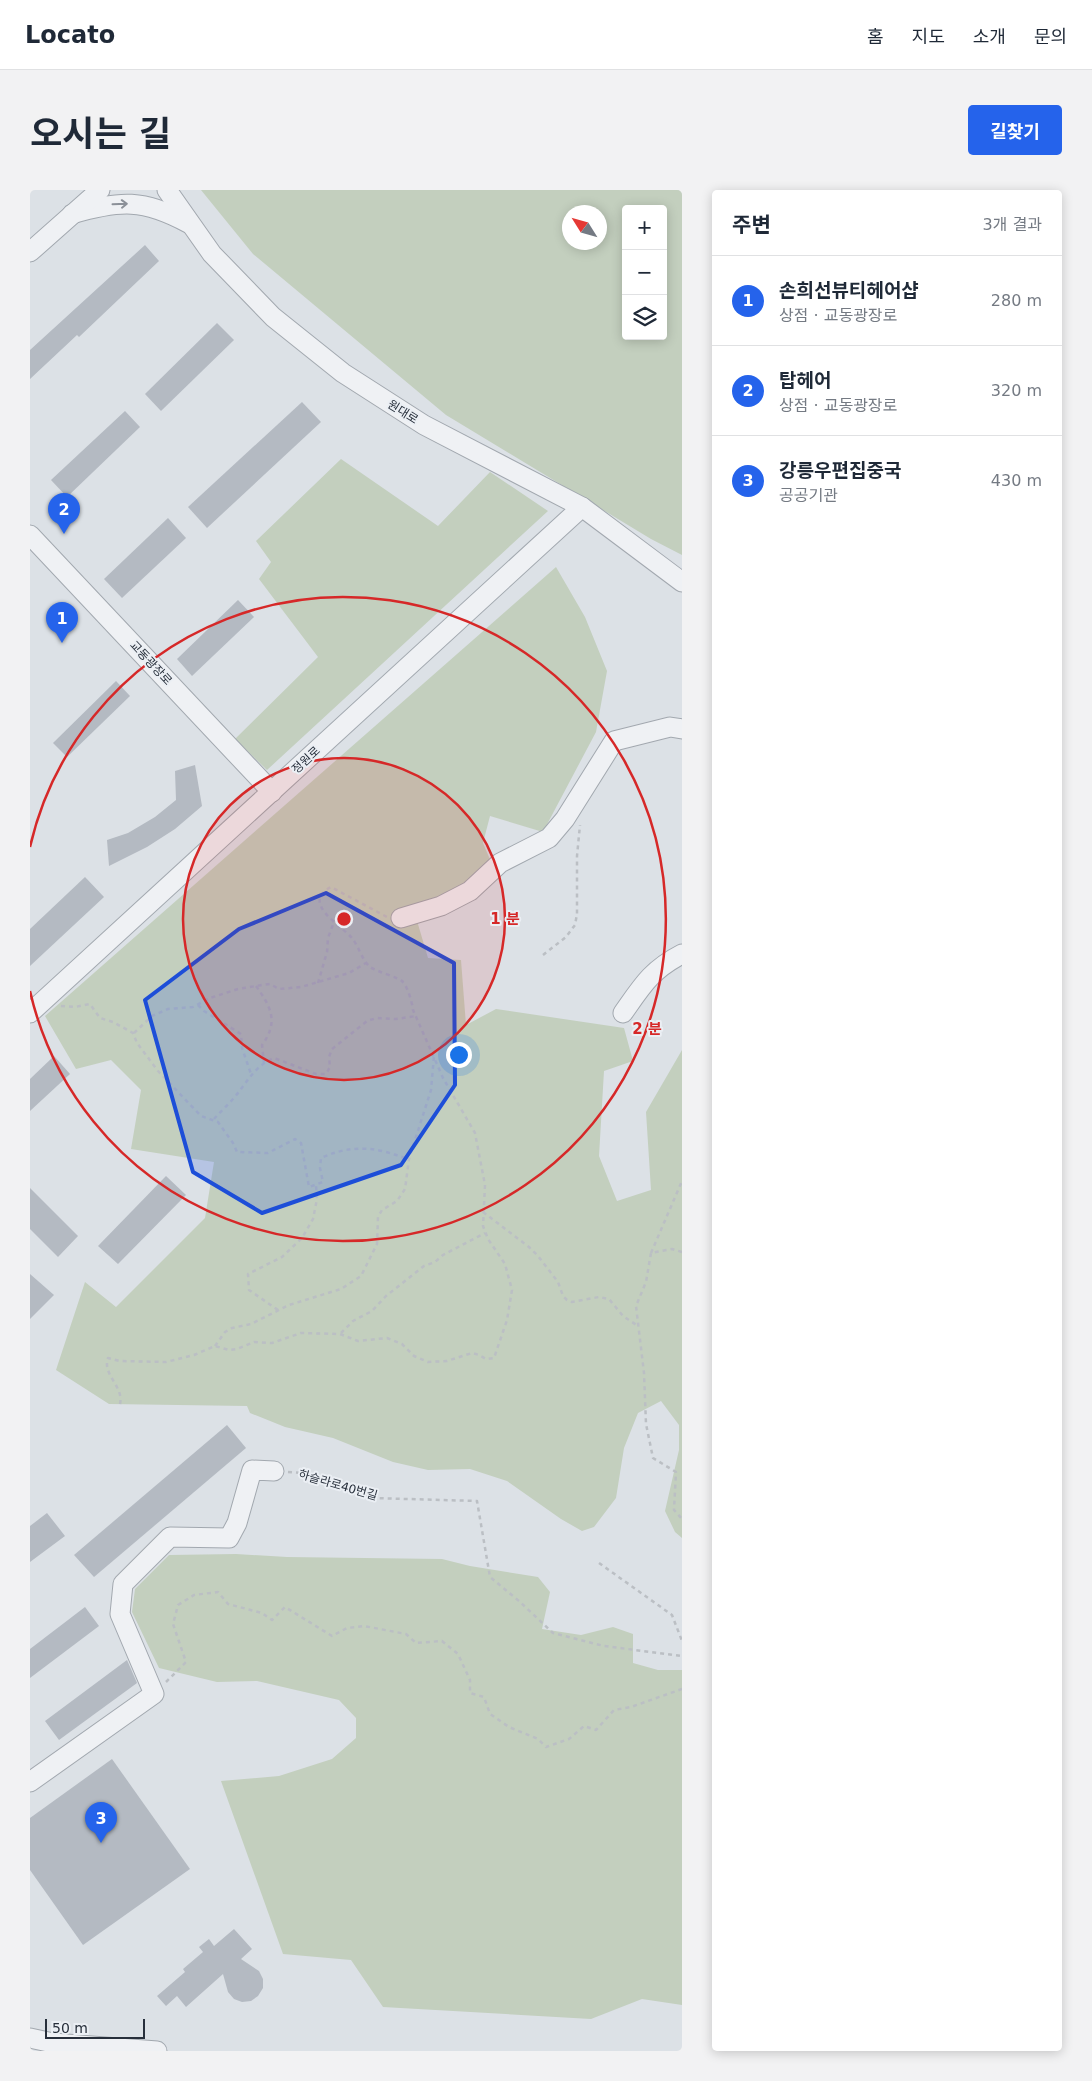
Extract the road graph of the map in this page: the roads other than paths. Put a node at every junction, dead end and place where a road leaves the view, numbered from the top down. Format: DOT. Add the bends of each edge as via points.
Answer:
graph roads {
  1 [pos="88,190"];
  2 [pos="100,190"];
  3 [pos="167,190"];
  4 [pos="180,190"];
  5 [pos="72,214"];
  6 [pos="191,224"];
  7 [pos="30,252"];
  8 [pos="582,507"];
  9 [pos="30,534"];
  10 [pos="682,582"];
  11 [pos="682,729"];
  12 [pos="272,792"];
  13 [pos="401,918"];
  14 [pos="682,954"];
  15 [pos="30,1013"];
  16 [pos="623,1014"];
  17 [pos="274,1471"];
  18 [pos="30,1782"];
  19 [pos="30,2038"];
  20 [pos="156,2051"];
  1 -- 5 [label="street"];
  2 -- 5 [label="street"];
  3 -- 6 [label="street, 원대로"];
  4 -- 6 [label="street"];
  5 -- 6 [label="street, one-way" via="115,204 151,206"];
  5 -- 7 [label="street"];
  6 -- 8 [label="street, 원대로" via="212,254 273,317 343,374 424,425"];
  8 -- 10 [label="street, 원대로"];
  8 -- 12 [label="street, 정원로"];
  9 -- 12 [label="street, 교동광장로"];
  11 -- 13 [label="street" via="670,727 614,741 565,819 549,838 500,863 470,890 441,906"];
  12 -- 15 [label="street, 정원로"];
  14 -- 16 [label="street" via="664,963 649,977"];
  17 -- 18 [label="street" via="252,1470 237,1523 229,1538 170,1538 123,1584 120,1614 154,1694"];
  19 -- 20 [label="street" via="53,2043"];
}
